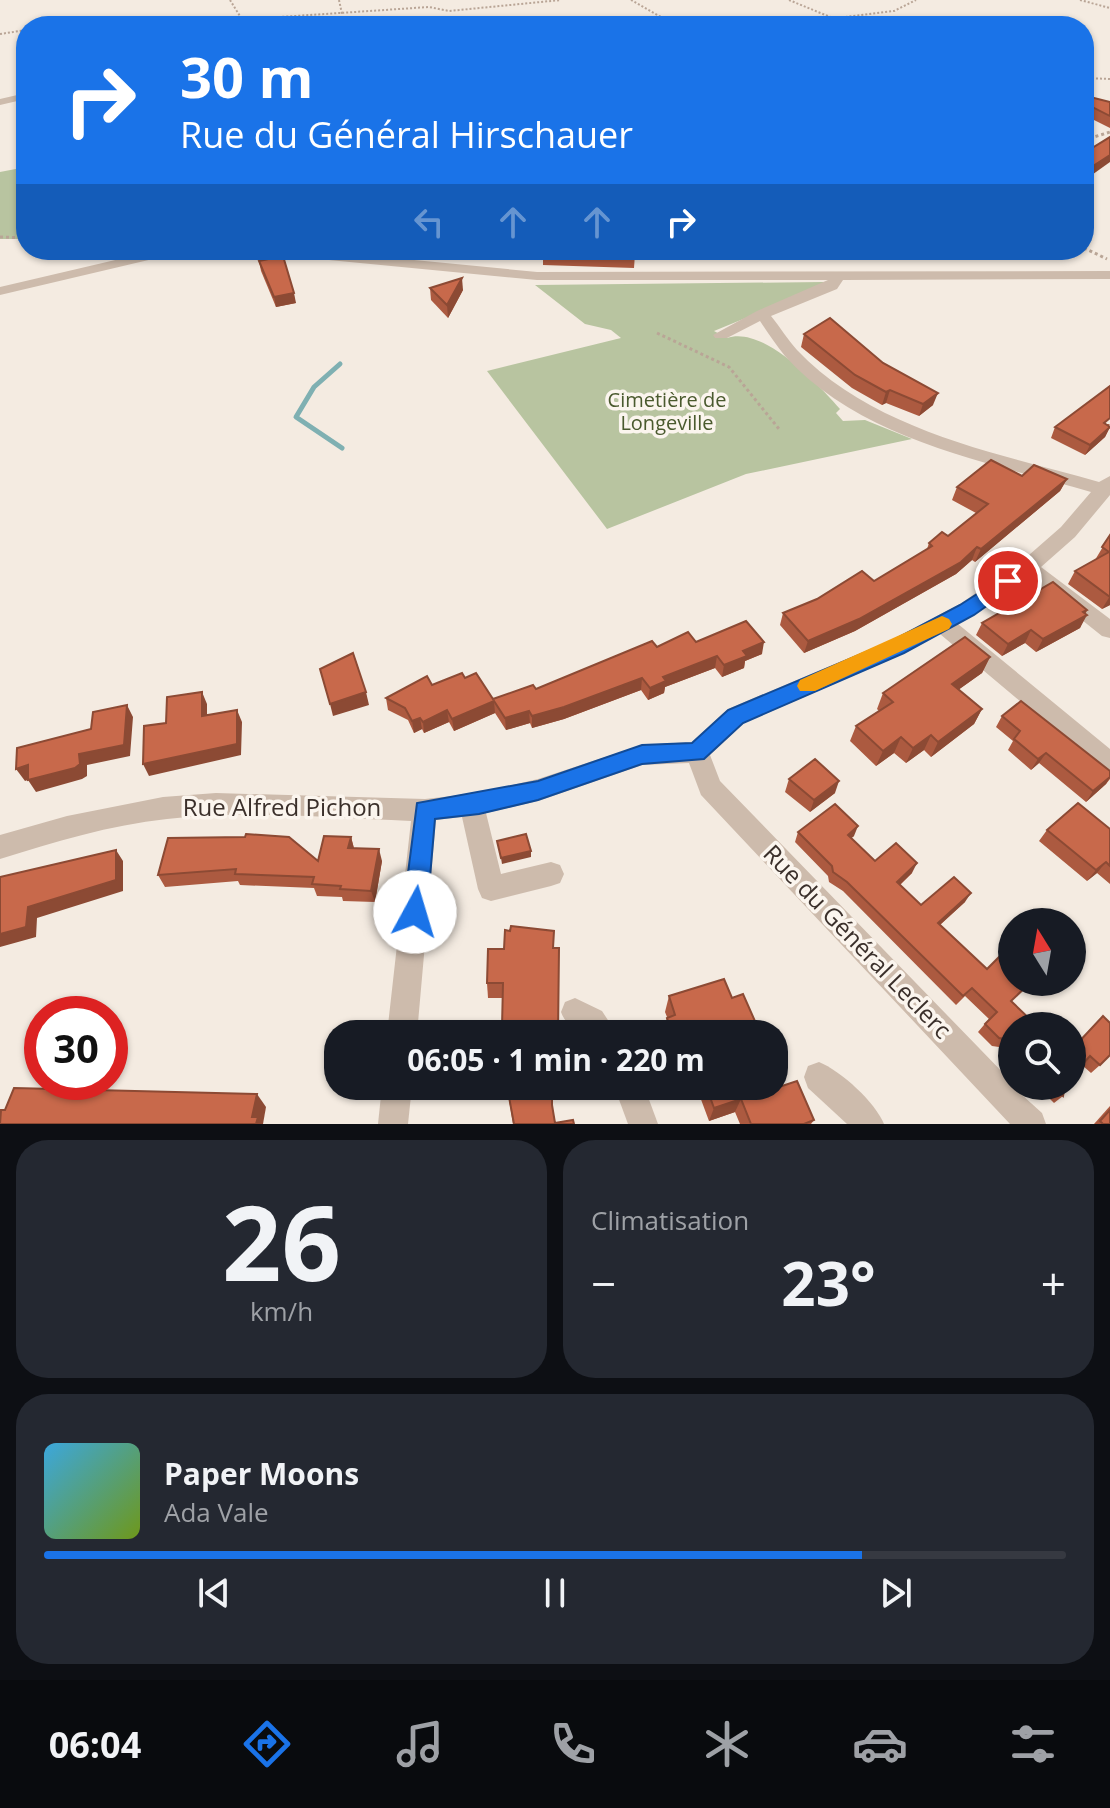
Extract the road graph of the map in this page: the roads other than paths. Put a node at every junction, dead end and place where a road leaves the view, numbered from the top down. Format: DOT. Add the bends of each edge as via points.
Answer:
graph roads {
  1 [pos="124,260"];
  2 [pos="371,260"];
  3 [pos="1110,275"];
  4 [pos="837,277"];
  5 [pos="0,291"];
  6 [pos="762,314"];
  7 [pos="721,335"];
  8 [pos="1107,486"];
  9 [pos="1028,567"];
  10 [pos="943,624"];
  11 [pos="1110,630"];
  12 [pos="697,752"];
  13 [pos="1110,763"];
  14 [pos="472,805"];
  15 [pos="425,810"];
  16 [pos="0,847"];
  17 [pos="551,874"];
  18 [pos="575,1012"];
  19 [pos="403,1020"];
  20 [pos="590,1020"];
  21 [pos="819,1077"];
  22 [pos="396,1100"];
  23 [pos="634,1100"];
  24 [pos="393,1124"];
  25 [pos="643,1124"];
  26 [pos="869,1124"];
  27 [pos="1031,1124"];
  1 -- 5 [label="street"];
  2 -- 4 [label="street" via="537,276"];
  3 -- 4 [label="street"];
  4 -- 6 [label="street" via="832,286"];
  6 -- 7 [label="street"];
  6 -- 8 [label="street" via="792,355 869,411 908,430"];
  8 -- 9 [label="street" via="1068,532"];
  9 -- 10 [label="street"];
  9 -- 11 [label="street"];
  10 -- 12 [label="street" via="736,716"];
  10 -- 13 [label="street"];
  12 -- 14 [label="street, Rue Alfred Pichon" via="642,755 538,790"];
  12 -- 27 [label="street, Rue du Général Leclerc" via="710,787"];
  14 -- 15 [label="street, Rue Alfred Pichon"];
  14 -- 17 [label="street" via="491,889"];
  15 -- 16 [label="street, Rue Alfred Pichon" via="216,804 163,808"];
  15 -- 19 [label="street"];
  18 -- 20 [label="street"];
  21 -- 26 [label="street"];
  22 -- 24 [label="street"];
  23 -- 25 [label="street"];
}
